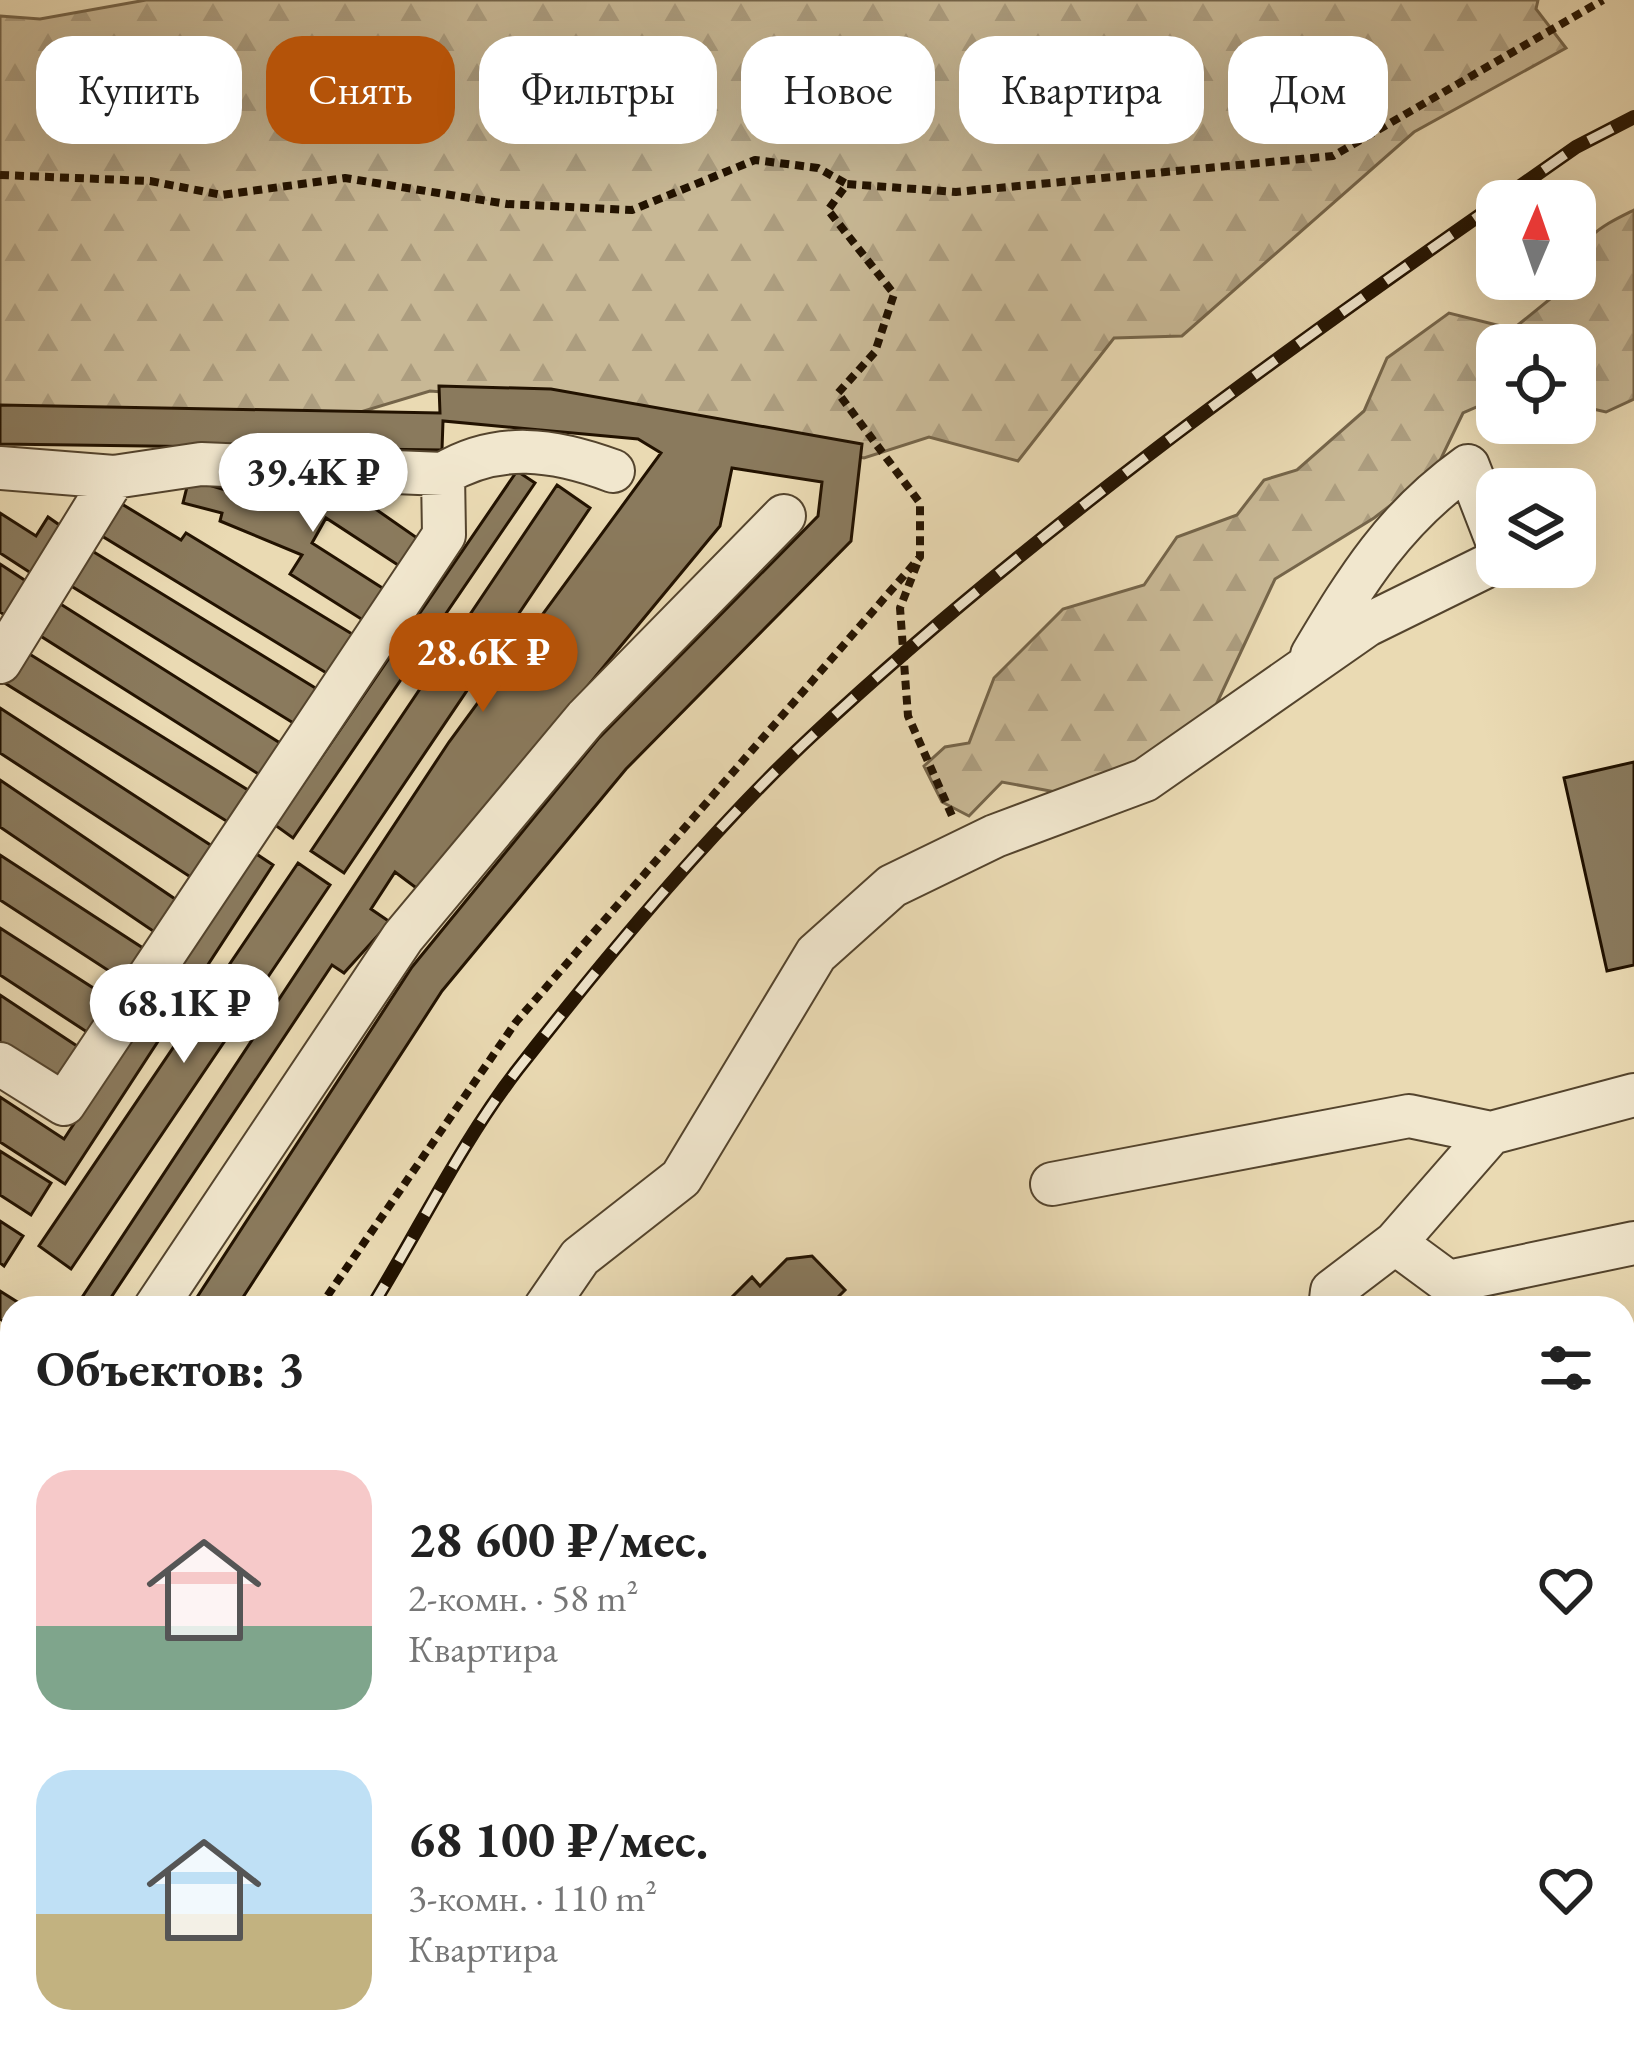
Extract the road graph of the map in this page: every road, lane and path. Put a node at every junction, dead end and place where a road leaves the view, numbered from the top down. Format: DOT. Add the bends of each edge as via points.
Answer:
graph roads {
  1 [pos="1603,0"];
  2 [pos="0,175"];
  3 [pos="847,184"];
  4 [pos="0,468"];
  5 [pos="613,471"];
  6 [pos="443,474"];
  7 [pos="114,477"];
  8 [pos="1476,487"];
  9 [pos="784,516"];
  10 [pos="920,557"];
  11 [pos="1476,571"];
  12 [pos="0,662"];
  13 [pos="1303,670"];
  14 [pos="966,849"];
  15 [pos="0,1064"];
  16 [pos="1634,1095"];
  17 [pos="1491,1132"];
  18 [pos="1052,1184"];
  19 [pos="1395,1243"];
  20 [pos="1634,1243"];
  21 [pos="163,1296"];
  22 [pos="327,1296"];
  23 [pos="553,1296"];
  24 [pos="1331,1296"];
  1 -- 3 [label="path" via="1333,156 956,192"];
  2 -- 3 [label="path" via="150,181 222,195 345,178 507,204 632,210 755,160 818,168"];
  3 -- 10 [label="path" via="828,210 894,294 875,352 838,393 920,503"];
  4 -- 7 [label="street"];
  5 -- 6 [label="street" via="573,456 516,450 474,455"];
  6 -- 7 [label="street" via="201,464"];
  6 -- 15 [label="street" via="444,535 64,1105"];
  7 -- 12 [label="street"];
  8 -- 13 [label="street" via="1468,466 1421,500 1368,562"];
  9 -- 21 [label="street" via="586,718 403,937"];
  10 -- 14 [label="path" via="899,608 908,716"];
  10 -- 22 [label="path" via="516,1022"];
  11 -- 13 [label="street" via="1366,626"];
  13 -- 14 [label="street" via="1145,780"];
  14 -- 23 [label="street" via="892,886 816,954 681,1178 580,1257"];
  16 -- 17 [label="street"];
  17 -- 18 [label="street" via="1409,1116"];
  17 -- 19 [label="street"];
  19 -- 20 [label="street" via="1448,1282"];
  19 -- 24 [label="street"];
}
